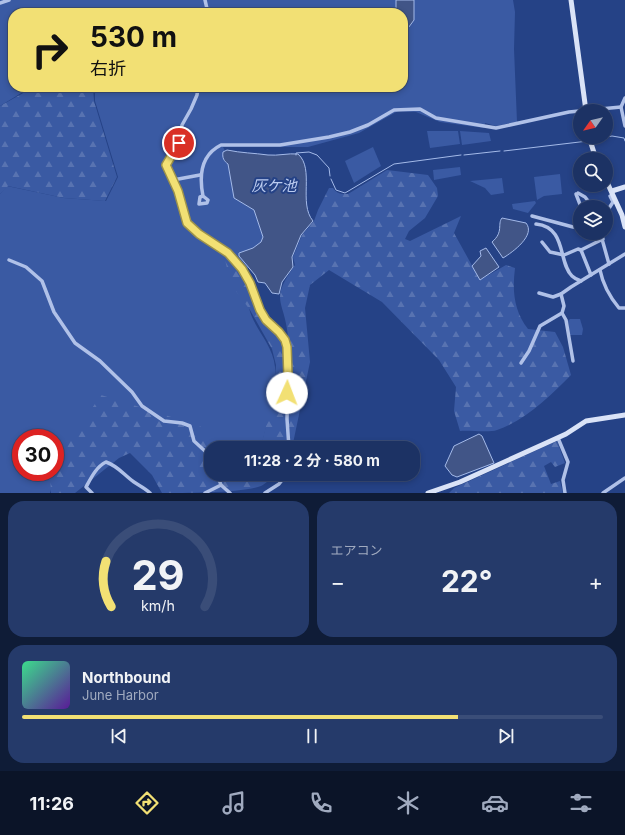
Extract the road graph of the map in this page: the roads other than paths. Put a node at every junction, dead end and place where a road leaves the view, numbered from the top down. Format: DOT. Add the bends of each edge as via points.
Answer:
graph roads {
  1 [pos="9,0"];
  2 [pos="571,0"];
  3 [pos="0,3"];
  4 [pos="196,92"];
  5 [pos="625,98"];
  6 [pos="585,104"];
  7 [pos="621,107"];
  8 [pos="613,108"];
  9 [pos="573,112"];
  10 [pos="625,126"];
  11 [pos="200,175"];
  12 [pos="173,180"];
  13 [pos="625,187"];
  14 [pos="613,191"];
  15 [pos="612,192"];
  16 [pos="202,196"];
  17 [pos="579,200"];
  18 [pos="587,200"];
  19 [pos="532,216"];
  20 [pos="536,224"];
  21 [pos="573,227"];
  22 [pos="625,227"];
  23 [pos="600,240"];
  24 [pos="602,240"];
  25 [pos="542,242"];
  26 [pos="581,250"];
  27 [pos="625,254"];
  28 [pos="564,255"];
  29 [pos="9,260"];
  30 [pos="609,264"];
  31 [pos="600,270"];
  32 [pos="591,275"];
  33 [pos="581,281"];
  34 [pos="539,293"];
  35 [pos="561,294"];
  36 [pos="625,308"];
  37 [pos="562,313"];
  38 [pos="573,361"];
  39 [pos="521,363"];
  40 [pos="625,416"];
  41 [pos="558,438"];
  42 [pos="289,441"];
  43 [pos="204,450"];
  44 [pos="625,478"];
  45 [pos="220,481"];
  46 [pos="281,481"];
  47 [pos="221,485"];
  48 [pos="92,493"];
  49 [pos="150,493"];
  50 [pos="205,493"];
  51 [pos="230,493"];
  52 [pos="265,493"];
  53 [pos="428,493"];
  54 [pos="565,493"];
  55 [pos="603,493"];
  1 -- 3 [label="street"];
  2 -- 6 [label="street"];
  4 -- 12 [label="street" via="182,125 179,143 166,165"];
  5 -- 7 [label="street"];
  7 -- 8 [label="street"];
  7 -- 10 [label="street"];
  9 -- 11 [label="street" via="496,128 436,118 420,110 394,110 368,125 329,137 280,145 221,145 215,148 205,161"];
  11 -- 12 [label="street"];
  11 -- 16 [label="street"];
  12 -- 42 [label="street" via="187,223 228,253 250,283 266,320 285,340"];
  13 -- 14 [label="street"];
  15 -- 22 [label="street"];
  17 -- 18 [label="street" via="577,194"];
  19 -- 21 [label="street"];
  20 -- 28 [label="street" via="545,226 556,237"];
  23 -- 26 [label="street"];
  24 -- 30 [label="street"];
  25 -- 28 [label="street" via="550,252"];
  26 -- 28 [label="street" via="578,248"];
  26 -- 32 [label="street"];
  27 -- 30 [label="street"];
  28 -- 33 [label="street" via="571,276"];
  29 -- 43 [label="street" via="26,267 42,281 54,312 75,343 100,361 152,414 168,423 190,426 194,441"];
  30 -- 31 [label="street"];
  31 -- 32 [label="street"];
  31 -- 36 [label="street" via="609,297 619,308"];
  32 -- 33 [label="street"];
  33 -- 35 [label="street"];
  34 -- 35 [label="street" via="553,297"];
  35 -- 37 [label="street" via="564,306"];
  37 -- 38 [label="street" via="566,320"];
  37 -- 39 [label="street" via="540,326 530,351"];
  40 -- 41 [label="street" via="586,421"];
  41 -- 53 [label="street" via="460,482"];
  41 -- 54 [label="street" via="568,462 563,480"];
  44 -- 55 [label="street"];
  45 -- 47 [label="street"];
  46 -- 52 [label="street"];
  47 -- 50 [label="street"];
  47 -- 51 [label="street"];
  48 -- 49 [label="street" via="86,487 91,476 106,462 115,465"];
}
